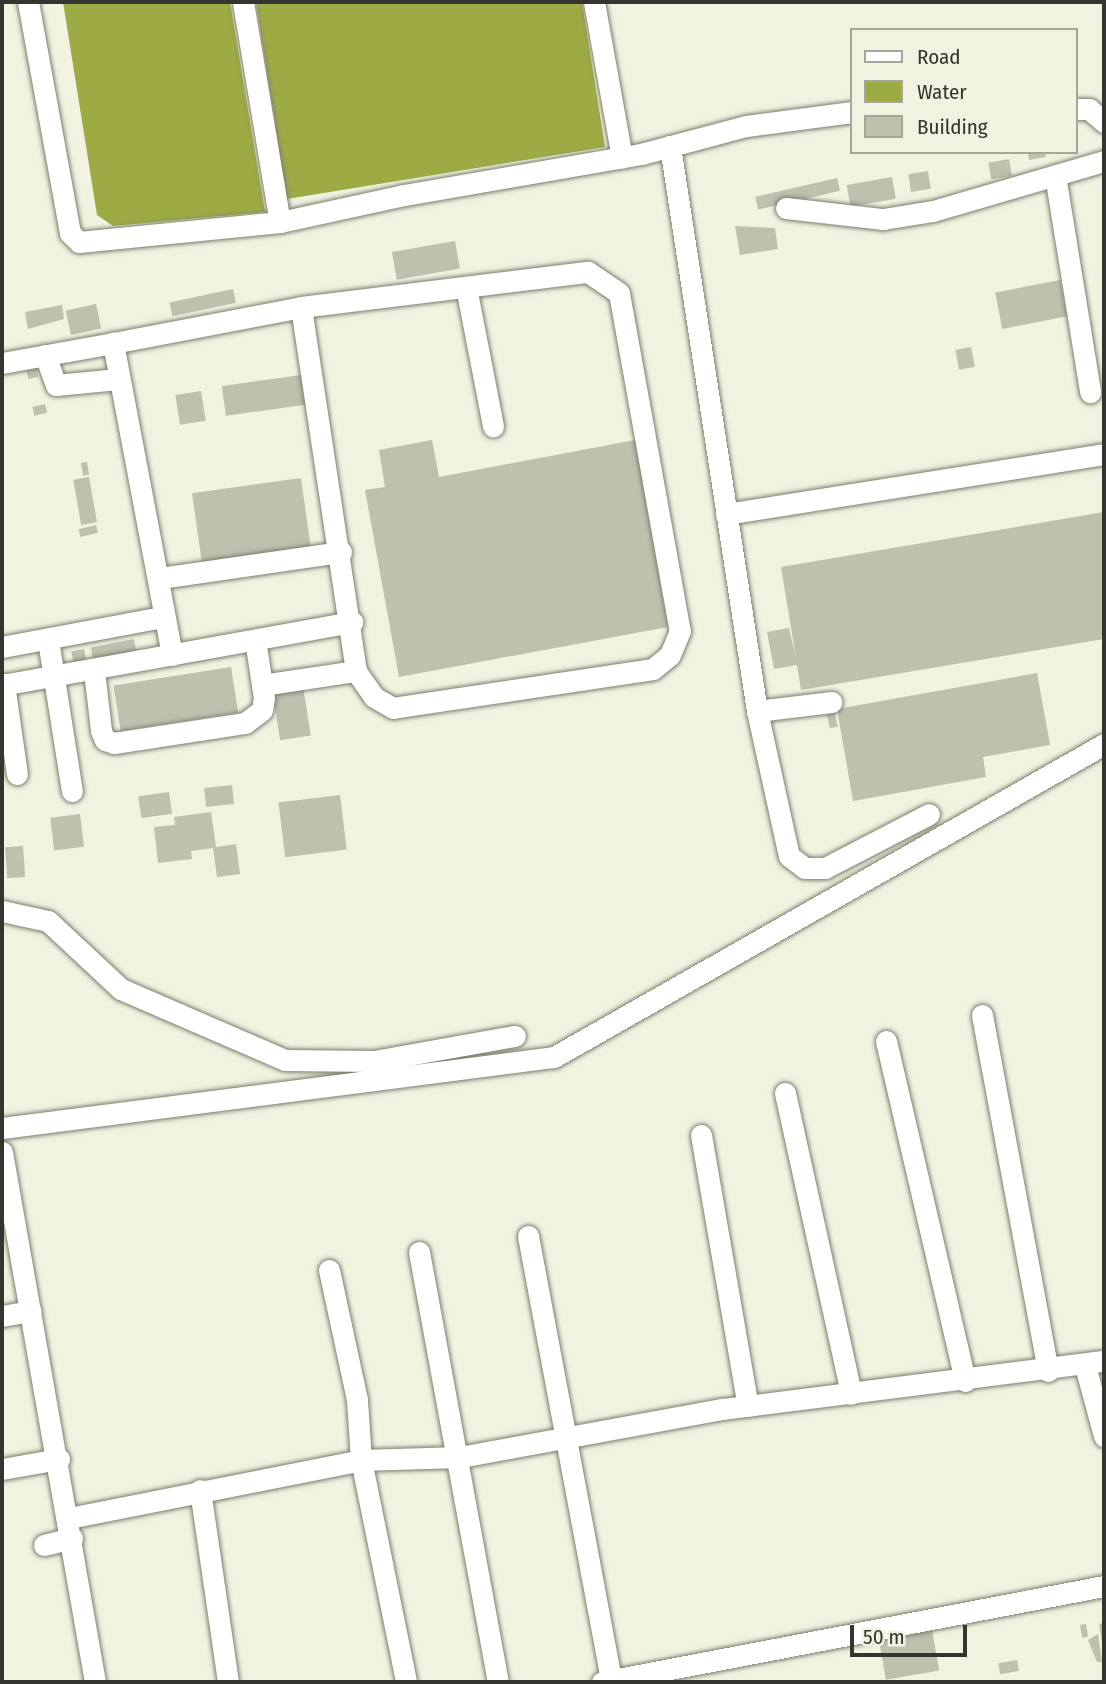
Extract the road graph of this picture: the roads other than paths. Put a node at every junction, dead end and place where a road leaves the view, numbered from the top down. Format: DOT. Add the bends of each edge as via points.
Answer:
graph roads {
  1 [pos="28,2"];
  2 [pos="243,2"];
  3 [pos="594,2"];
  4 [pos="1078,108"];
  5 [pos="850,112"];
  6 [pos="1104,122"];
  7 [pos="670,146"];
  8 [pos="622,157"];
  9 [pos="1104,161"];
  10 [pos="1055,176"];
  11 [pos="786,208"];
  12 [pos="280,222"];
  13 [pos="466,287"];
  14 [pos="301,307"];
  15 [pos="113,343"];
  16 [pos="44,355"];
  17 [pos="2,363"];
  18 [pos="118,379"];
  19 [pos="1090,392"];
  20 [pos="493,426"];
  21 [pos="1104,454"];
  22 [pos="726,514"];
  23 [pos="341,552"];
  24 [pos="160,579"];
  25 [pos="163,617"];
  26 [pos="352,622"];
  27 [pos="48,640"];
  28 [pos="256,640"];
  29 [pos="2,647"];
  30 [pos="172,655"];
  31 [pos="94,671"];
  32 [pos="356,671"];
  33 [pos="53,677"];
  34 [pos="3,684"];
  35 [pos="262,685"];
  36 [pos="831,702"];
  37 [pos="757,711"];
  38 [pos="1104,744"];
  39 [pos="17,774"];
  40 [pos="72,791"];
  41 [pos="929,814"];
  42 [pos="2,911"];
  43 [pos="982,1015"];
  44 [pos="515,1037"];
  45 [pos="886,1041"];
  46 [pos="785,1093"];
  47 [pos="2,1128"];
  48 [pos="701,1135"];
  49 [pos="2,1152"];
  50 [pos="528,1236"];
  51 [pos="419,1252"];
  52 [pos="328,1270"];
  53 [pos="31,1311"];
  54 [pos="2,1316"];
  55 [pos="1095,1364"];
  56 [pos="1048,1371"];
  57 [pos="965,1381"];
  58 [pos="851,1394"];
  59 [pos="748,1406"];
  60 [pos="1104,1436"];
  61 [pos="564,1440"];
  62 [pos="460,1458"];
  63 [pos="59,1459"];
  64 [pos="361,1460"];
  65 [pos="2,1469"];
  66 [pos="200,1490"];
  67 [pos="71,1528"];
  68 [pos="44,1545"];
  69 [pos="1104,1586"];
  70 [pos="606,1681"];
  71 [pos="96,1682"];
  72 [pos="228,1682"];
  73 [pos="406,1682"];
  74 [pos="498,1682"];
  1 -- 12 [label="street" via="70,233 79,242"];
  2 -- 12 [label="street"];
  3 -- 8 [label="street"];
  4 -- 6 [label="street" via="1089,109"];
  5 -- 7 [label="street" via="746,126"];
  7 -- 8 [label="street"];
  7 -- 22 [label="street"];
  8 -- 12 [label="street"];
  9 -- 10 [label="street"];
  10 -- 11 [label="street" via="933,211 883,219"];
  10 -- 19 [label="street"];
  13 -- 14 [label="street"];
  13 -- 20 [label="street"];
  13 -- 32 [label="street" via="588,272 619,293 680,631 670,654 653,669 393,708 374,697"];
  14 -- 15 [label="street"];
  14 -- 23 [label="street"];
  15 -- 16 [label="street"];
  15 -- 18 [label="street"];
  16 -- 17 [label="street"];
  16 -- 18 [label="street" via="56,385"];
  18 -- 24 [label="street"];
  21 -- 22 [label="street"];
  22 -- 37 [label="street"];
  23 -- 24 [label="street"];
  23 -- 26 [label="street"];
  24 -- 25 [label="street"];
  25 -- 27 [label="street"];
  25 -- 30 [label="street"];
  26 -- 28 [label="street"];
  26 -- 32 [label="street"];
  27 -- 29 [label="street"];
  27 -- 33 [label="street"];
  28 -- 30 [label="street"];
  28 -- 35 [label="street"];
  30 -- 31 [label="street"];
  31 -- 33 [label="street"];
  31 -- 35 [label="street" via="104,740 114,743 245,723 262,710"];
  32 -- 35 [label="street"];
  33 -- 34 [label="street"];
  33 -- 40 [label="street"];
  34 -- 39 [label="street"];
  36 -- 37 [label="street"];
  37 -- 41 [label="street" via="789,856 804,868 825,868"];
  38 -- 47 [label="street" via="554,1057"];
  42 -- 44 [label="street" via="48,921 121,989 285,1060 374,1061"];
  43 -- 56 [label="street"];
  45 -- 57 [label="street"];
  46 -- 58 [label="street"];
  48 -- 59 [label="street"];
  49 -- 53 [label="street"];
  50 -- 61 [label="street"];
  51 -- 62 [label="street"];
  52 -- 64 [label="street" via="357,1401"];
  53 -- 54 [label="street"];
  53 -- 63 [label="street"];
  55 -- 56 [label="street"];
  55 -- 60 [label="street"];
  56 -- 57 [label="street"];
  57 -- 58 [label="street"];
  58 -- 59 [label="street"];
  59 -- 61 [label="street"];
  61 -- 62 [label="street"];
  61 -- 70 [label="street"];
  62 -- 64 [label="street"];
  62 -- 74 [label="street"];
  63 -- 65 [label="street"];
  63 -- 67 [label="street"];
  64 -- 66 [label="street"];
  64 -- 73 [label="street"];
  66 -- 67 [label="street"];
  66 -- 72 [label="street"];
  67 -- 68 [label="street"];
  67 -- 71 [label="street"];
  69 -- 70 [label="street"];
}
